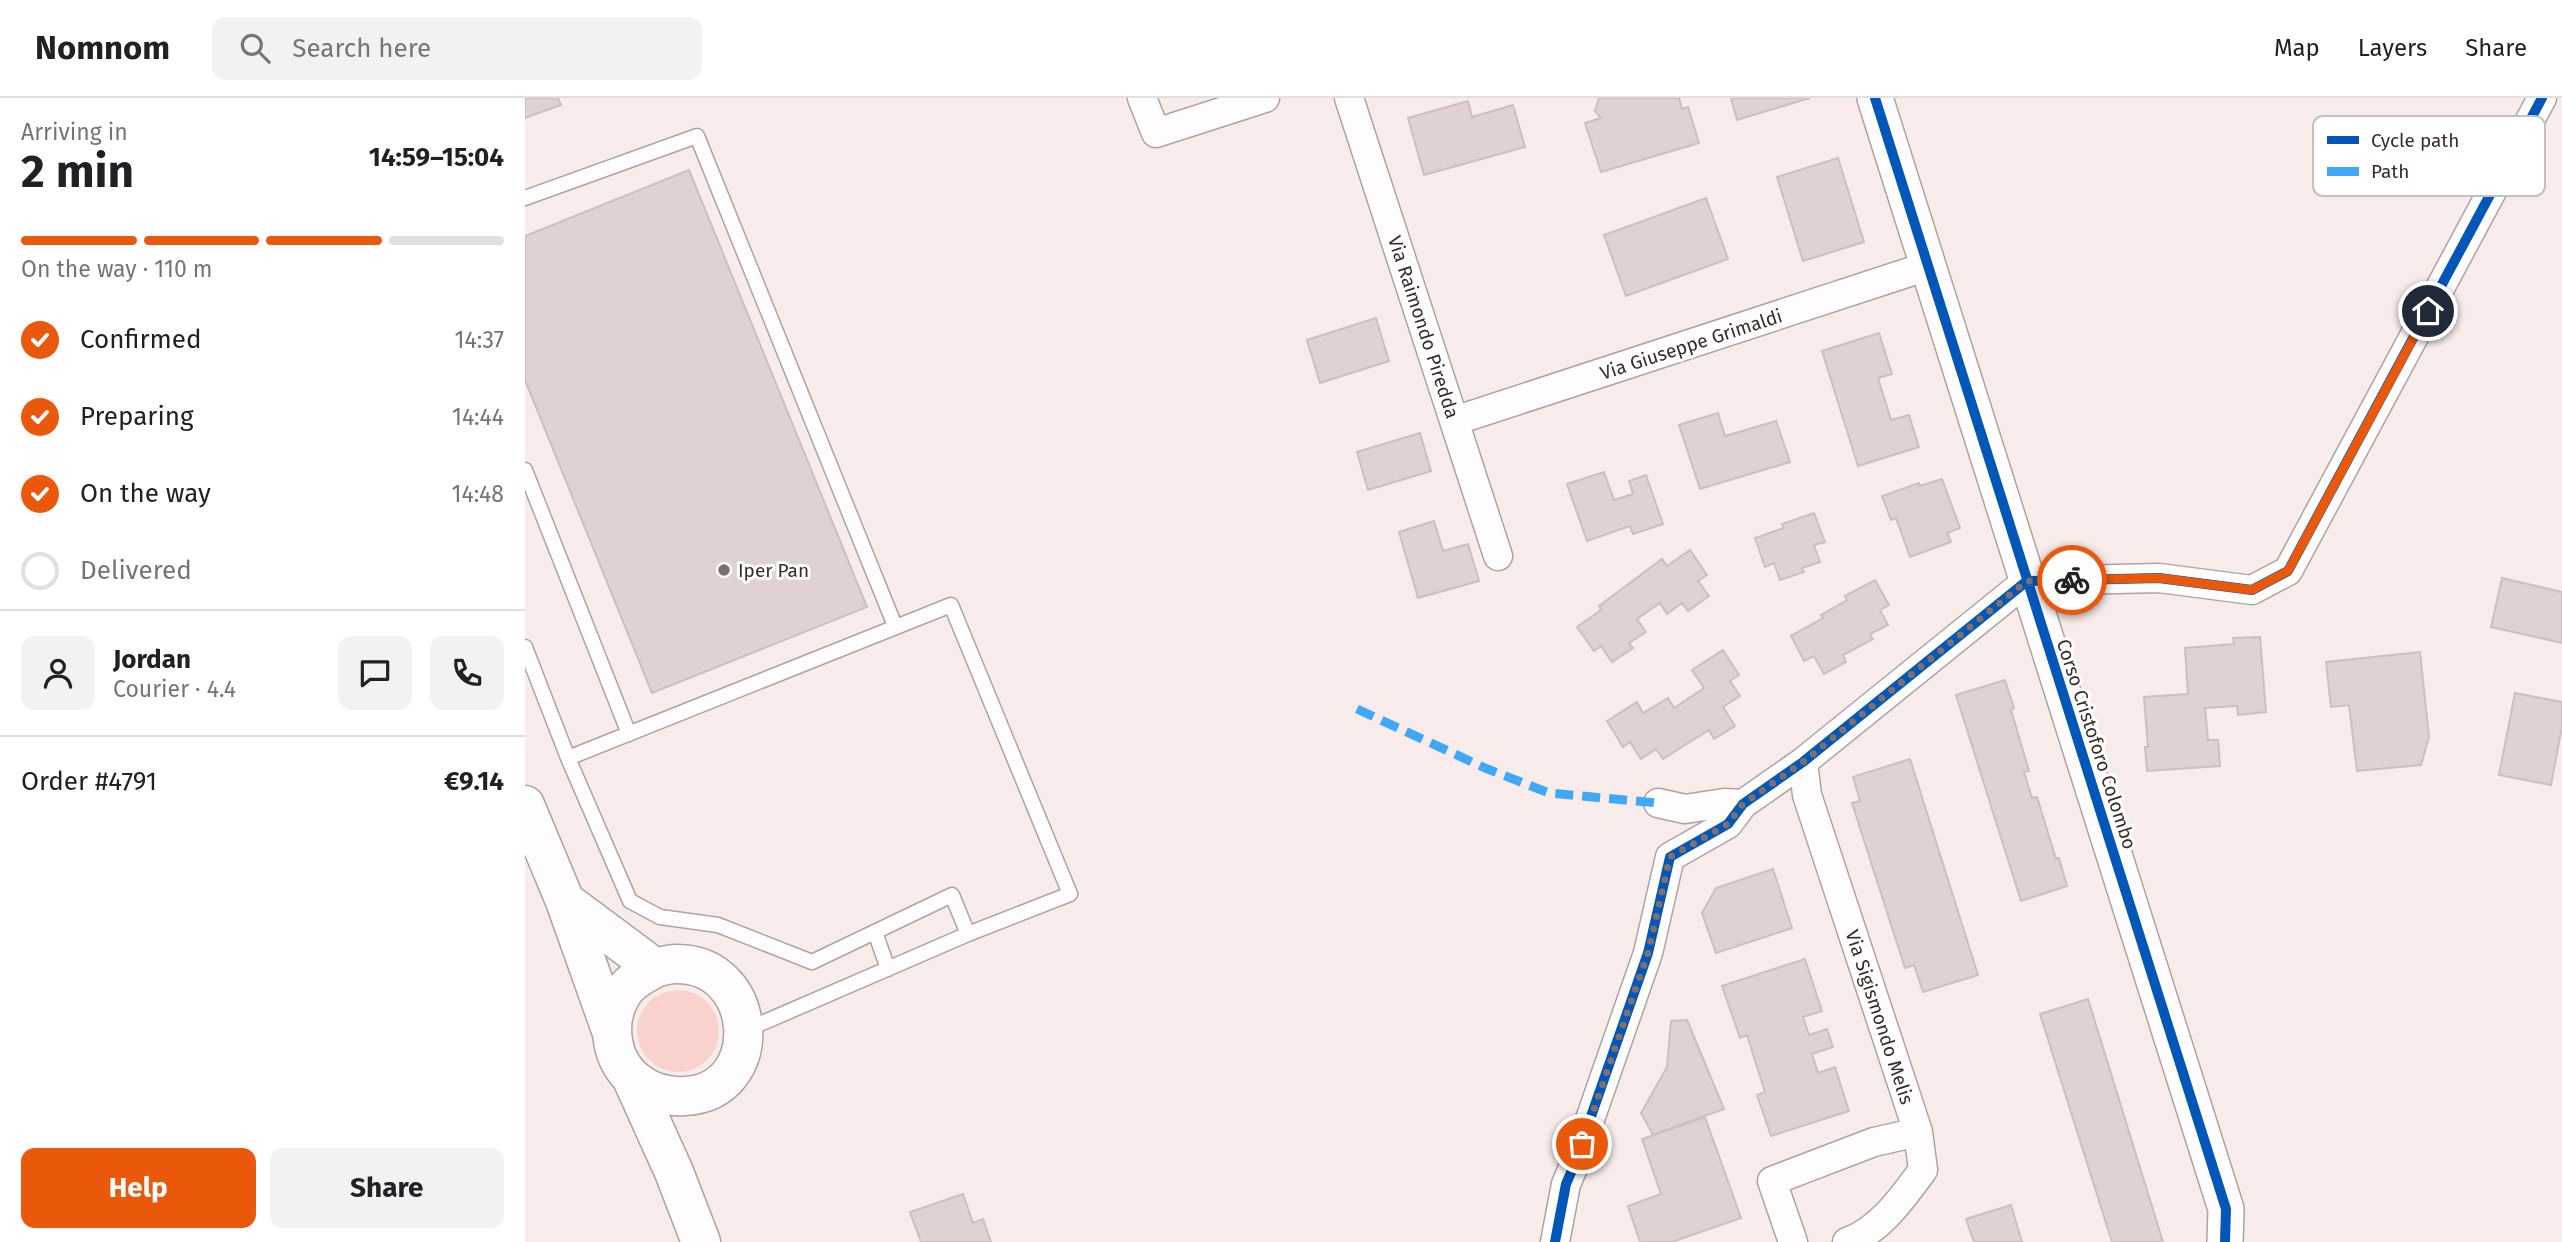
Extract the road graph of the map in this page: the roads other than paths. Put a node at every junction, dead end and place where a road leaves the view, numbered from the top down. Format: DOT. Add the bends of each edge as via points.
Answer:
graph roads {
  1 [pos="1142,98"];
  2 [pos="1265,98"];
  3 [pos="1349,98"];
  4 [pos="1875,98"];
  5 [pos="2542,98"];
  6 [pos="2532,116"];
  7 [pos="2489,196"];
  8 [pos="525,198"];
  9 [pos="1928,266"];
  10 [pos="1454,421"];
  11 [pos="525,470"];
  12 [pos="1498,556"];
  13 [pos="2027,581"];
  14 [pos="895,626"];
  15 [pos="525,647"];
  16 [pos="629,734"];
  17 [pos="568,758"];
  18 [pos="1803,762"];
  19 [pos="1658,803"];
  20 [pos="1743,804"];
  21 [pos="525,805"];
  22 [pos="565,901"];
  23 [pos="875,932"];
  24 [pos="968,934"];
  25 [pos="655,968"];
  26 [pos="888,969"];
  27 [pos="745,1030"];
  28 [pos="612,1032"];
  29 [pos="632,1079"];
  30 [pos="694,1096"];
  31 [pos="1918,1132"];
  32 [pos="674,1172"];
  33 [pos="2226,1226"];
  34 [pos="701,1242"];
  35 [pos="1555,1242"];
  36 [pos="1793,1242"];
  37 [pos="1847,1242"];
  38 [pos="2250,1242"];
  1 -- 2 [label="street" via="1156,134"];
  3 -- 10 [label="street, Via Raimondo Piredda"];
  4 -- 9 [label="street, Corso Cristoforo Colombo"];
  5 -- 6 [label="street"];
  7 -- 13 [label="street" via="2288,571 2252,590 2159,578"];
  8 -- 14 [label="lane" via="697,136"];
  9 -- 10 [label="street, Via Giuseppe Grimaldi"];
  9 -- 13 [label="street, Corso Cristoforo Colombo"];
  10 -- 12 [label="street, Via Raimondo Piredda"];
  11 -- 16 [label="lane"];
  13 -- 18 [label="street"];
  13 -- 33 [label="street, Corso Cristoforo Colombo"];
  14 -- 16 [label="lane"];
  14 -- 24 [label="lane" via="951,605 1070,894"];
  15 -- 17 [label="lane"];
  16 -- 17 [label="lane"];
  17 -- 23 [label="lane" via="630,901 660,917 719,925 812,962"];
  18 -- 20 [label="street"];
  18 -- 31 [label="street, Via Sigismondo Melis" via="1807,794"];
  19 -- 20 [label="street" via="1685,809"];
  20 -- 35 [label="street" via="1728,824 1670,857 1648,953 1566,1184"];
  21 -- 22 [label="main road"];
  22 -- 25 [label="main road"];
  22 -- 28 [label="main road"];
  23 -- 24 [label="lane" via="952,895"];
  23 -- 26 [label="lane"];
  24 -- 26 [label="lane"];
  25 -- 27 [label="main road" via="676,964 717,976 732,990"];
  25 -- 28 [label="main road" via="623,993 614,1012"];
  26 -- 27 [label="lane"];
  27 -- 30 [label="main road" via="742,1052 731,1072 715,1087"];
  28 -- 29 [label="main road" via="621,1066"];
  29 -- 30 [label="main road" via="651,1092"];
  29 -- 32 [label="main road"];
  30 -- 32 [label="main road"];
  31 -- 36 [label="street" via="1874,1142 1772,1181"];
  31 -- 37 [label="street, Via Sigismondo Melis" via="1923,1170 1899,1203 1859,1238"];
  32 -- 34 [label="main road"];
  33 -- 38 [label="street, Corso Cristoforo Colombo"];
}
